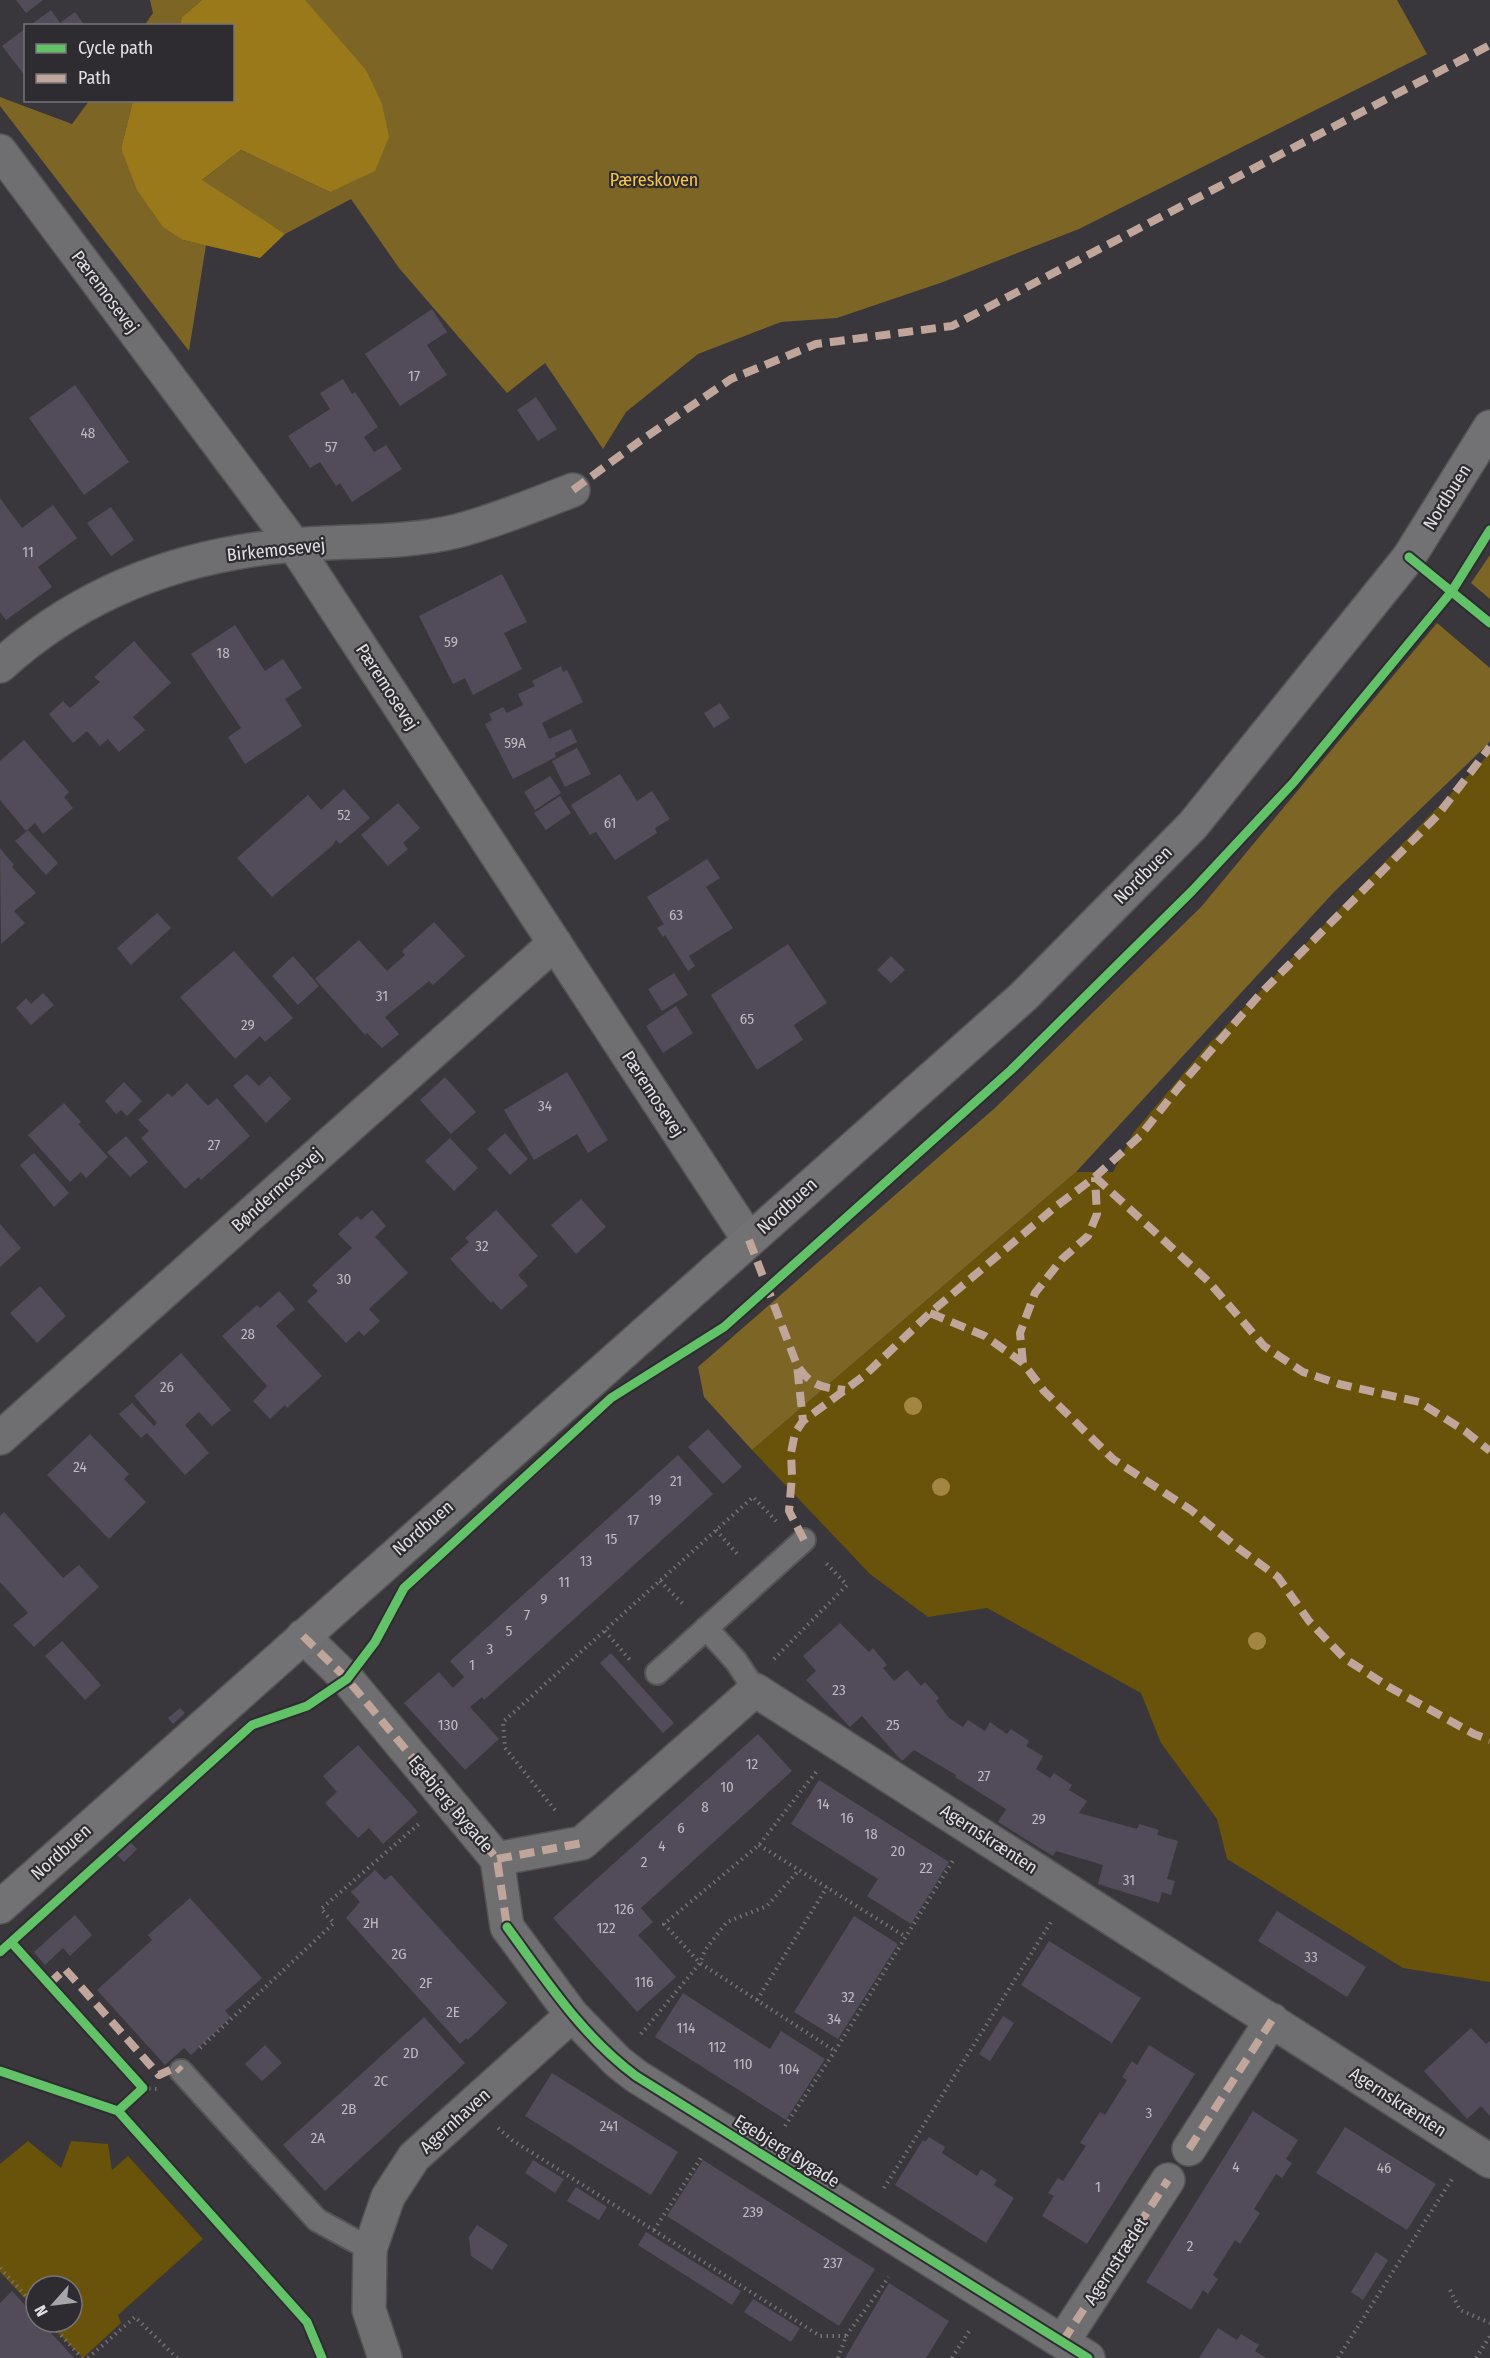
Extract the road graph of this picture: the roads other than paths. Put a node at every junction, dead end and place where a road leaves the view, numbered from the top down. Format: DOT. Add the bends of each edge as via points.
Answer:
graph roads {
  1 [pos="0,151"];
  2 [pos="1490,427"];
  3 [pos="573,490"];
  4 [pos="294,545"];
  5 [pos="0,666"];
  6 [pos="555,943"];
  7 [pos="749,1240"];
  8 [pos="0,1438"];
  9 [pos="801,1543"];
  10 [pos="706,1628"];
  11 [pos="303,1636"];
  12 [pos="657,1673"];
  13 [pos="755,1690"];
  14 [pos="497,1859"];
  15 [pos="0,1907"];
  16 [pos="572,2015"];
  17 [pos="1272,2020"];
  18 [pos="181,2071"];
  19 [pos="1189,2148"];
  20 [pos="1481,2155"];
  21 [pos="1168,2180"];
  22 [pos="370,2249"];
  23 [pos="1076,2350"];
  24 [pos="385,2358"];
  1 -- 4 [label="street, Pæremosevej"];
  2 -- 7 [label="street, Nordbuen" via="1409,557 1193,825 1024,996"];
  3 -- 4 [label="street, Birkemosevej" via="457,531 374,543"];
  4 -- 5 [label="street, Birkemosevej" via="202,559 148,575 68,615"];
  4 -- 6 [label="street, Pæremosevej"];
  6 -- 7 [label="street, Pæremosevej"];
  6 -- 8 [label="street, Bøndermosevej"];
  7 -- 11 [label="street, Nordbuen"];
  9 -- 10 [label="lane"];
  10 -- 12 [label="lane"];
  10 -- 13 [label="lane" via="736,1661"];
  11 -- 14 [label="street, Egebjerg Bygade" via="347,1680"];
  11 -- 15 [label="street, Nordbuen"];
  13 -- 14 [label="street" via="582,1843"];
  13 -- 17 [label="street, Agernskrænten"];
  14 -- 16 [label="street, Egebjerg Bygade" via="507,1927"];
  16 -- 22 [label="street, Agernhaven" via="414,2157 387,2197"];
  16 -- 23 [label="street, Egebjerg Bygade" via="636,2076"];
  17 -- 19 [label="street"];
  17 -- 20 [label="street, Agernskrænten"];
  18 -- 22 [label="lane" via="316,2220"];
  21 -- 23 [label="street, Agernstrædet"];
  22 -- 24 [label="street, Agernhaven" via="369,2310"];
}
